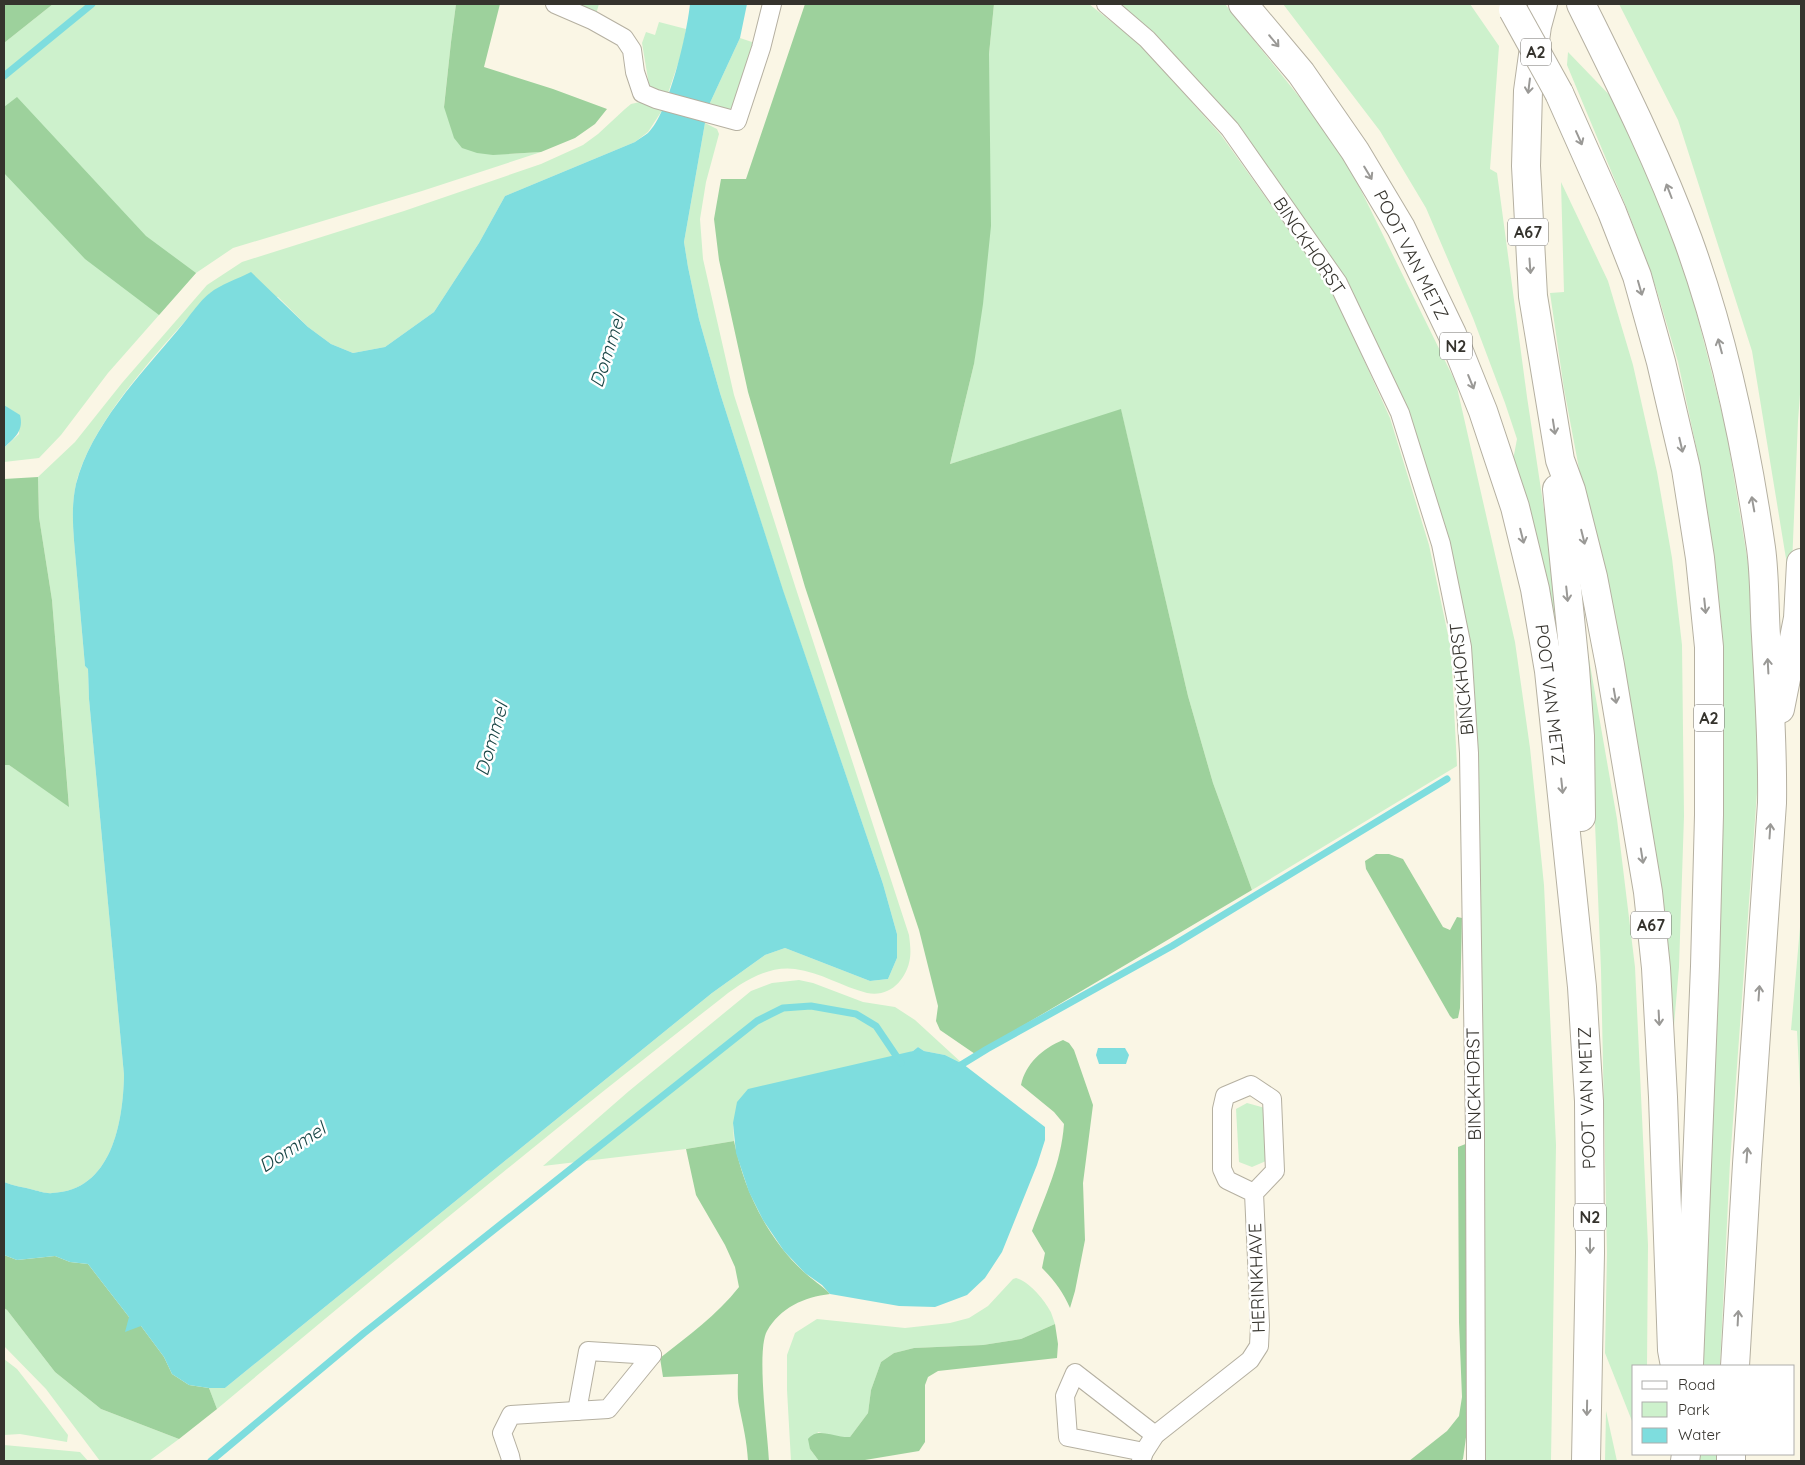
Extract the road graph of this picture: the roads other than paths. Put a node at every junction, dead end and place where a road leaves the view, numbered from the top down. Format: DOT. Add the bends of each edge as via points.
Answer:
graph roads {
  1 [pos="555,4"];
  2 [pos="772,4"];
  3 [pos="1106,4"];
  4 [pos="1243,4"];
  5 [pos="1543,4"];
  6 [pos="1581,4"];
  7 [pos="1511,7"];
  8 [pos="1560,460"];
  9 [pos="1801,563"];
  10 [pos="1772,750"];
  11 [pos="1582,987"];
  12 [pos="1254,1193"];
  13 [pos="1675,1365"];
  14 [pos="1689,1365"];
  15 [pos="1735,1365"];
  16 [pos="577,1411"];
  17 [pos="1155,1435"];
  18 [pos="1142,1456"];
  19 [pos="510,1461"];
  20 [pos="1476,1461"];
  21 [pos="1586,1461"];
  1 -- 2 [label="street" via="624,38 632,50 642,93 728,119 761,48"];
  3 -- 20 [label="street, BINCKHORST" via="1147,39 1230,129 1338,283 1400,413 1441,544 1462,647 1469,753"];
  4 -- 11 [label="highway, POOT VAN METZ / N2, one-way" via="1301,73 1401,228 1452,334 1482,410 1515,507 1550,671"];
  5 -- 8 [label="highway, A67, one-way" via="1536,26 1528,91 1528,222 1533,296"];
  10 -- 6 [label="highway, one-way" via="1761,550 1742,435 1723,358 1706,296 1667,185"];
  7 -- 14 [label="highway, A2, one-way, bridge" via="1559,93 1637,276 1686,469 1700,558 1709,647 1709,815"];
  8 -- 11 [label="highway, A67, one-way" via="1557,493 1580,736"];
  8 -- 13 [label="highway, A67, one-way" via="1571,490 1593,578 1648,892 1663,1097"];
  9 -- 10 [label="highway" via="1798,618"];
  15 -- 10 [label="highway, one-way" via="1772,803"];
  11 -- 21 [label="highway, POOT VAN METZ / N2, one-way" via="1589,1111"];
  12 -- 12 [label="street" via="1227,1180 1222,1169 1225,1096 1251,1085 1272,1099 1275,1171"];
  12 -- 17 [label="street, HERINKHAVE" via="1259,1346 1250,1360"];
  16 -- 16 [label="street" via="588,1351 652,1355 608,1409"];
  16 -- 19 [label="street" via="511,1415 502,1433"];
  17 -- 18 [label="street, HERINKHAVE"];
  17 -- 18 [label="street, HERINKHAVE" via="1075,1373 1065,1396 1068,1437"];
}
